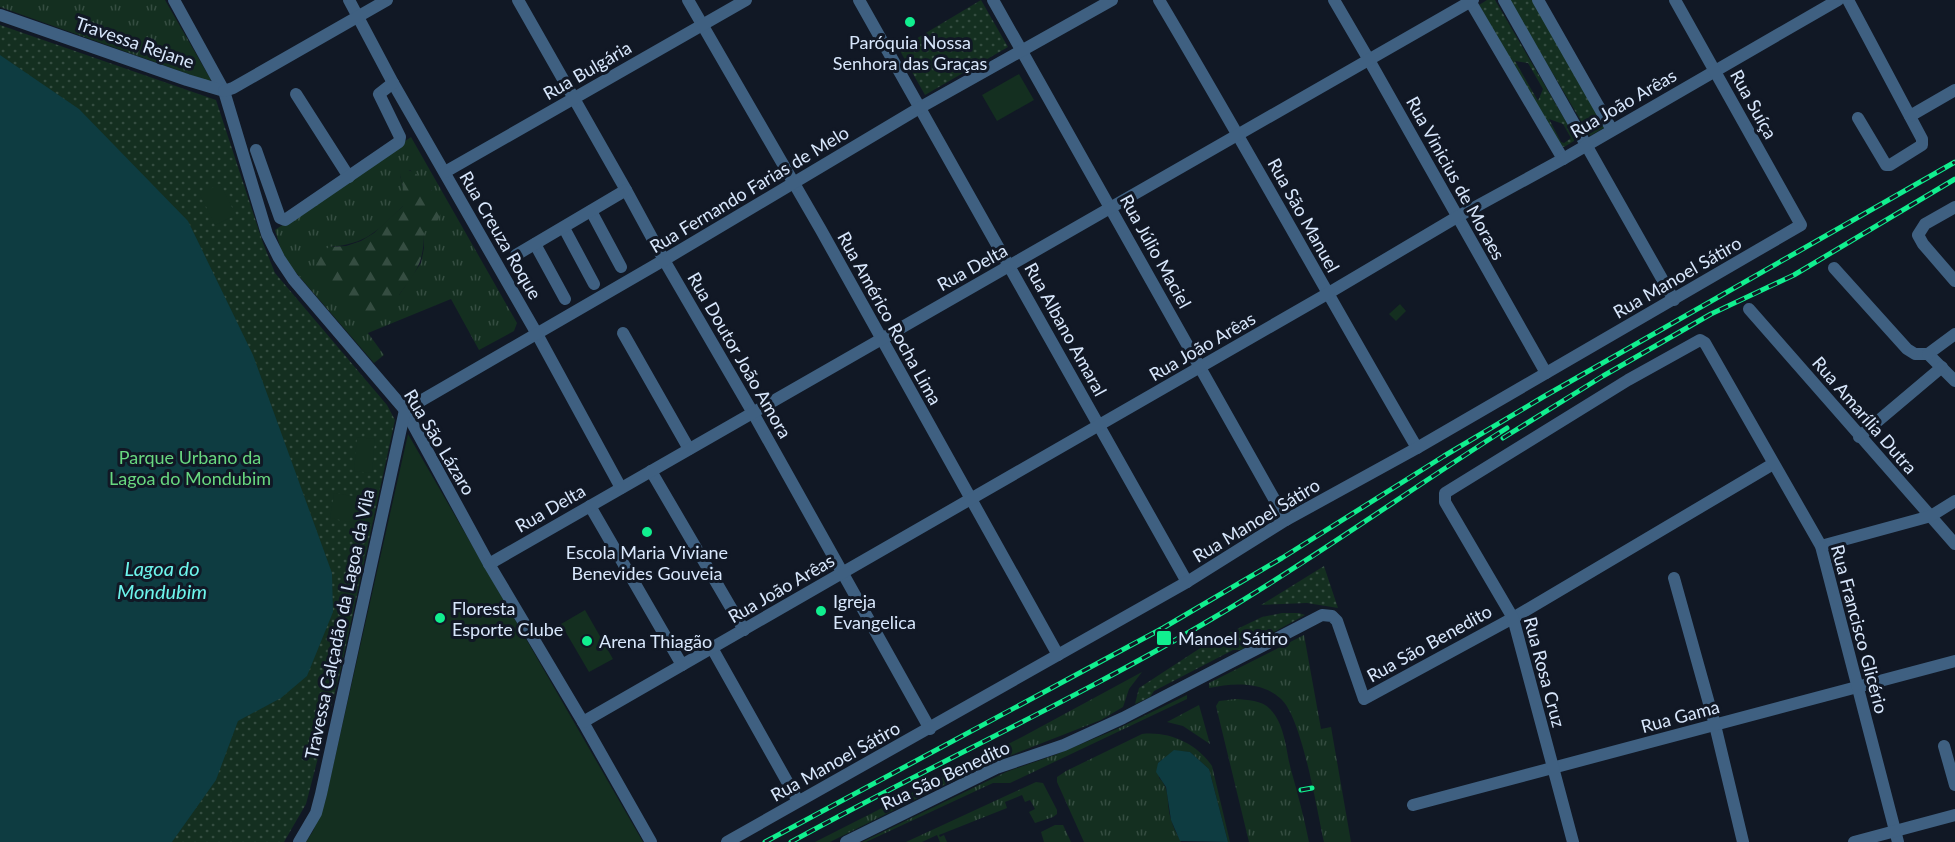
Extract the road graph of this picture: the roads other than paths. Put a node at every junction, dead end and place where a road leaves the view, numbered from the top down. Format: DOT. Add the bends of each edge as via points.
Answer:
graph roads {
  1 [pos="174,0"];
  2 [pos="349,0"];
  3 [pos="387,0"];
  4 [pos="518,0"];
  5 [pos="688,0"];
  6 [pos="747,0"];
  7 [pos="859,0"];
  8 [pos="993,0"];
  9 [pos="1113,0"];
  10 [pos="1159,0"];
  11 [pos="1334,0"];
  12 [pos="1504,0"];
  13 [pos="1538,0"];
  14 [pos="1675,0"];
  15 [pos="1838,0"];
  16 [pos="1848,0"];
  17 [pos="1471,1"];
  18 [pos="0,15"];
  19 [pos="358,16"];
  20 [pos="702,25"];
  21 [pos="1021,51"];
  22 [pos="1369,60"];
  23 [pos="1715,71"];
  24 [pos="393,83"];
  25 [pos="1955,90"];
  26 [pos="224,91"];
  27 [pos="296,94"];
  28 [pos="574,98"];
  29 [pos="921,107"];
  30 [pos="1910,116"];
  31 [pos="1858,118"];
  32 [pos="1612,130"];
  33 [pos="1238,134"];
  34 [pos="1586,145"];
  35 [pos="256,150"];
  36 [pos="1563,159"];
  37 [pos="445,172"];
  38 [pos="349,177"];
  39 [pos="793,183"];
  40 [pos="626,190"];
  41 [pos="1955,207"];
  42 [pos="1111,208"];
  43 [pos="591,212"];
  44 [pos="1457,216"];
  45 [pos="1801,225"];
  46 [pos="564,228"];
  47 [pos="535,243"];
  48 [pos="516,255"];
  49 [pos="664,260"];
  50 [pos="1010,266"];
  51 [pos="621,267"];
  52 [pos="1834,268"];
  53 [pos="1955,281"];
  54 [pos="594,284"];
  55 [pos="1328,294"];
  56 [pos="565,299"];
  57 [pos="1674,300"];
  58 [pos="1749,309"];
  59 [pos="622,333"];
  60 [pos="537,334"];
  61 [pos="1955,334"];
  62 [pos="882,339"];
  63 [pos="1928,354"];
  64 [pos="1200,367"];
  65 [pos="1942,367"];
  66 [pos="1546,373"];
  67 [pos="1955,381"];
  68 [pos="405,410"];
  69 [pos="753,413"];
  70 [pos="1099,425"];
  71 [pos="1859,437"];
  72 [pos="1417,448"];
  73 [pos="689,449"];
  74 [pos="1773,464"];
  75 [pos="651,471"];
  76 [pos="621,488"];
  77 [pos="1447,491"];
  78 [pos="970,498"];
  79 [pos="1955,501"];
  80 [pos="590,506"];
  81 [pos="1931,516"];
  82 [pos="1286,520"];
  83 [pos="1955,544"];
  84 [pos="1821,546"];
  85 [pos="489,564"];
  86 [pos="842,573"];
  87 [pos="1674,578"];
  88 [pos="1187,582"];
  89 [pos="1513,618"];
  90 [pos="744,630"];
  91 [pos="712,648"];
  92 [pos="1058,655"];
  93 [pos="1955,661"];
  94 [pos="682,665"];
  95 [pos="1856,687"];
  96 [pos="583,722"];
  97 [pos="1715,725"];
  98 [pos="930,729"];
  99 [pos="1944,746"];
  100 [pos="1552,768"];
  101 [pos="1955,785"];
  102 [pos="798,801"];
  103 [pos="1413,805"];
  104 [pos="1955,815"];
  105 [pos="1897,837"];
  106 [pos="299,842"];
  107 [pos="651,842"];
  108 [pos="727,842"];
  109 [pos="846,842"];
  110 [pos="1573,842"];
  111 [pos="1743,842"];
  112 [pos="1854,842"];
  1 -- 26 [label="street, Rua São Lázaro"];
  2 -- 19 [label="street, Rua Creuza Roque"];
  3 -- 19 [label="street"];
  4 -- 28 [label="street, Rua Doutor João Amora"];
  5 -- 20 [label="street, Rua Américo Rocha Lima"];
  6 -- 20 [label="street, Rua Bulgária"];
  7 -- 29 [label="street, Rua Albano Amaral"];
  8 -- 21 [label="street, Rua Júlio Maciel"];
  9 -- 21 [label="street, Rua Fernando Farias de Melo"];
  10 -- 33 [label="street, Rua São Manuel"];
  11 -- 22 [label="street, Rua Vinicius de Moraes"];
  12 -- 34 [label="street"];
  13 -- 32 [label="street"];
  14 -- 23 [label="street, Rua Suíça"];
  15 -- 23 [label="street, Rua João Arêas"];
  16 -- 30 [label="street"];
  17 -- 22 [label="street, Rua Delta"];
  17 -- 36 [label="street"];
  18 -- 26 [label="street, Travessa Rejane"];
  19 -- 24 [label="street, Rua Creuza Roque"];
  19 -- 26 [label="street"];
  20 -- 28 [label="street, Rua Bulgária"];
  20 -- 39 [label="street, Rua Américo Rocha Lima"];
  21 -- 29 [label="street, Rua Fernando Farias de Melo"];
  21 -- 42 [label="street, Rua Júlio Maciel"];
  22 -- 33 [label="street, Rua Delta"];
  22 -- 44 [label="street, Rua Vinicius de Moraes"];
  23 -- 32 [label="street, Rua João Arêas"];
  23 -- 45 [label="street, Rua Suíça"];
  24 -- 37 [label="street, Rua Creuza Roque"];
  24 -- 38 [label="street" via="379,94 400,140"];
  25 -- 30 [label="street"];
  26 -- 68 [label="street, Rua São Lázaro" via="267,234 279,258"];
  27 -- 38 [label="street"];
  28 -- 37 [label="street, Rua Bulgária"];
  28 -- 40 [label="street, Rua Doutor João Amora"];
  29 -- 39 [label="street, Rua Fernando Farias de Melo"];
  29 -- 50 [label="street, Rua Albano Amaral"];
  30 -- 31 [label="street" via="1922,145 1888,166"];
  32 -- 34 [label="street, Rua João Arêas"];
  33 -- 42 [label="street, Rua Delta"];
  33 -- 55 [label="street, Rua São Manuel"];
  34 -- 36 [label="street, Rua João Arêas"];
  34 -- 57 [label="street"];
  35 -- 38 [label="street" via="281,220"];
  36 -- 44 [label="street, Rua João Arêas"];
  37 -- 60 [label="street, Rua Creuza Roque"];
  39 -- 49 [label="street, Rua Fernando Farias de Melo"];
  39 -- 62 [label="street, Rua Américo Rocha Lima"];
  40 -- 43 [label="street"];
  40 -- 49 [label="street, Rua Doutor João Amora"];
  41 -- 53 [label="street" via="1925,224 1918,235"];
  42 -- 50 [label="street, Rua Delta"];
  42 -- 64 [label="street, Rua Júlio Maciel"];
  43 -- 46 [label="street"];
  43 -- 51 [label="street"];
  44 -- 55 [label="street, Rua João Arêas"];
  44 -- 66 [label="street, Rua Vinicius de Moraes"];
  45 -- 57 [label="street, Rua Manoel Sátiro"];
  46 -- 47 [label="street"];
  46 -- 54 [label="street"];
  47 -- 48 [label="street"];
  47 -- 56 [label="street"];
  49 -- 60 [label="street, Rua Fernando Farias de Melo"];
  49 -- 69 [label="street, Rua Doutor João Amora"];
  50 -- 62 [label="street, Rua Delta"];
  50 -- 70 [label="street, Rua Albano Amaral"];
  52 -- 63 [label="street" via="1907,350"];
  55 -- 64 [label="street, Rua João Arêas"];
  55 -- 72 [label="street, Rua São Manuel"];
  57 -- 66 [label="street, Rua Manoel Sátiro"];
  58 -- 71 [label="street, Rua Amarília Dutra"];
  59 -- 73 [label="street"];
  60 -- 68 [label="street, Rua Fernando Farias de Melo"];
  60 -- 76 [label="street, Rua Creuza Roque"];
  61 -- 63 [label="street"];
  62 -- 69 [label="street, Rua Delta"];
  62 -- 78 [label="street, Rua Américo Rocha Lima"];
  63 -- 65 [label="street"];
  64 -- 70 [label="street, Rua João Arêas"];
  64 -- 82 [label="street, Rua Júlio Maciel"];
  65 -- 67 [label="street"];
  65 -- 71 [label="street"];
  66 -- 72 [label="street, Rua Manoel Sátiro"];
  68 -- 85 [label="street, Rua São Lázaro"];
  68 -- 106 [label="street, Travessa Calçadão da Lagoa da Vila" via="321,794 316,813"];
  69 -- 73 [label="street, Rua Delta"];
  69 -- 86 [label="street, Rua Doutor João Amora"];
  70 -- 78 [label="street, Rua João Arêas"];
  70 -- 88 [label="street, Rua Albano Amaral"];
  71 -- 81 [label="street, Rua Amarília Dutra"];
  72 -- 82 [label="street, Rua Manoel Sátiro"];
  73 -- 75 [label="street, Rua Delta"];
  74 -- 77 [label="street, Rua Francisco Glicério" via="1705,343 1697,340"];
  74 -- 84 [label="street, Rua Francisco Glicério"];
  74 -- 89 [label="street, Rua São Benedito"];
  75 -- 76 [label="street, Rua Delta"];
  75 -- 90 [label="street"];
  76 -- 80 [label="street, Rua Delta"];
  77 -- 89 [label="street, Rua Rosa Cruz" via="1445,501"];
  78 -- 86 [label="street, Rua João Arêas"];
  78 -- 92 [label="street, Rua Américo Rocha Lima"];
  79 -- 81 [label="street"];
  80 -- 85 [label="street, Rua Delta"];
  80 -- 94 [label="street"];
  81 -- 83 [label="street, Rua Amarília Dutra"];
  81 -- 84 [label="street"];
  82 -- 88 [label="street, Rua Manoel Sátiro"];
  84 -- 95 [label="street, Rua Francisco Glicério"];
  85 -- 96 [label="street, Rua São Lázaro"];
  86 -- 90 [label="street, Rua João Arêas"];
  86 -- 98 [label="street, Rua Doutor João Amora"];
  87 -- 97 [label="street" via="1688,641"];
  88 -- 92 [label="street, Rua Manoel Sátiro"];
  89 -- 100 [label="street, Rua Rosa Cruz"];
  89 -- 109 [label="street, Rua São Benedito" via="1364,699 1337,621 1322,615 1123,718 1064,745 996,768"];
  90 -- 91 [label="street, Rua João Arêas"];
  91 -- 94 [label="street, Rua João Arêas"];
  91 -- 102 [label="street"];
  92 -- 98 [label="street, Rua Manoel Sátiro"];
  93 -- 95 [label="street, Rua Gama"];
  94 -- 96 [label="street, Rua João Arêas"];
  95 -- 97 [label="street, Rua Gama"];
  95 -- 105 [label="street, Rua Francisco Glicério"];
  96 -- 107 [label="street, Rua São Lázaro"];
  97 -- 100 [label="street, Rua Gama"];
  97 -- 111 [label="street"];
  98 -- 102 [label="street, Rua Manoel Sátiro"];
  99 -- 101 [label="street"];
  100 -- 103 [label="street, Rua Gama"];
  100 -- 110 [label="street, Rua Rosa Cruz"];
  102 -- 108 [label="street, Rua Manoel Sátiro"];
  104 -- 105 [label="street"];
  105 -- 112 [label="street"];
}
